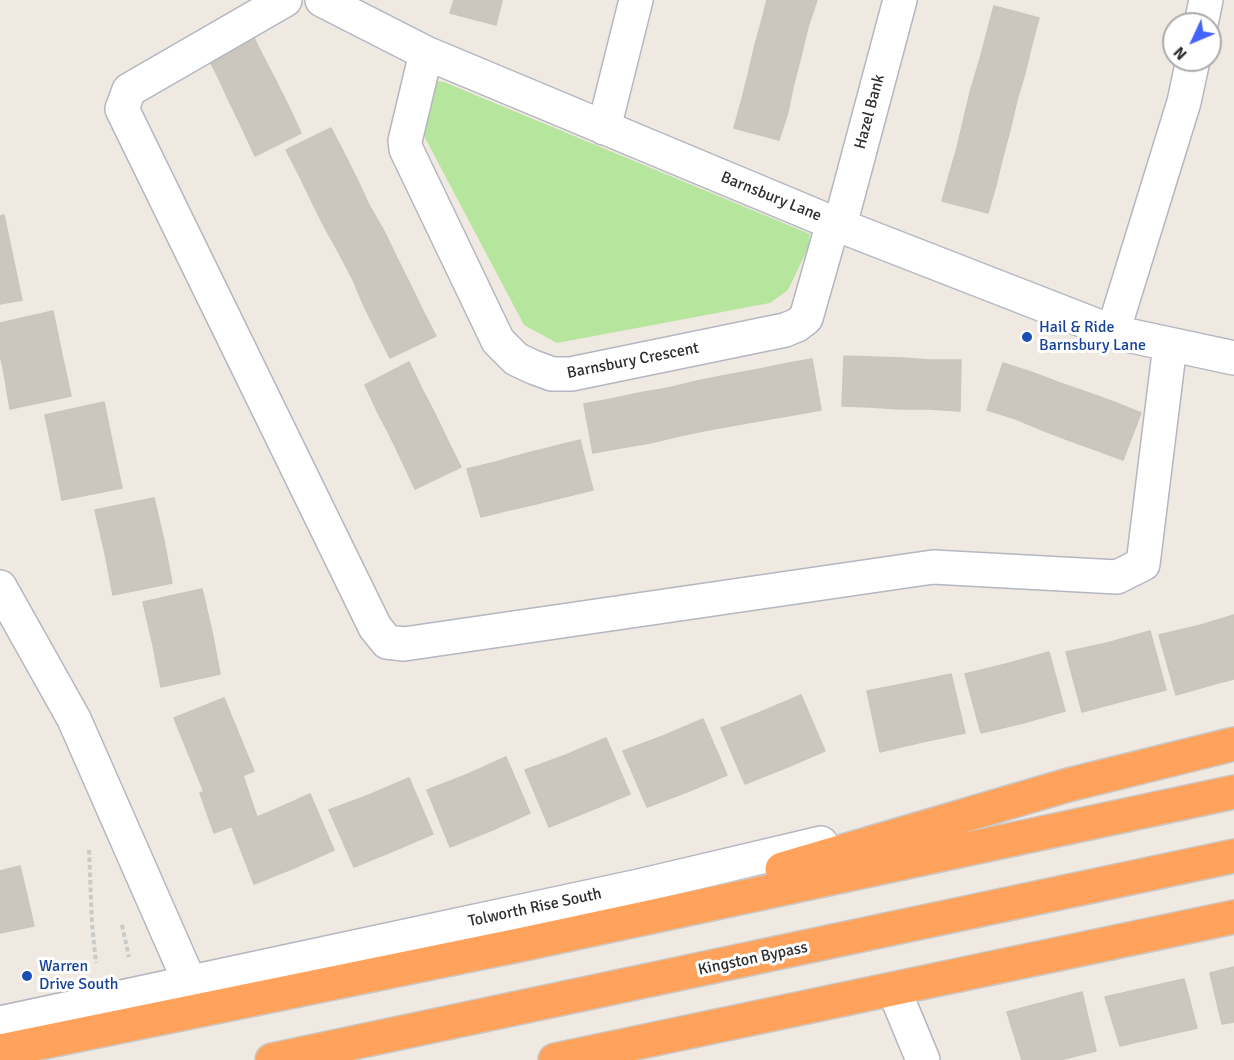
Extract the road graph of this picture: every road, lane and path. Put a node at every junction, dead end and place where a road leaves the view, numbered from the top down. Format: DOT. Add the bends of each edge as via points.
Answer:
graph roads {
  1 [pos="285,0"];
  2 [pos="322,0"];
  3 [pos="636,0"];
  4 [pos="900,0"];
  5 [pos="357,8"];
  6 [pos="426,53"];
  7 [pos="1190,72"];
  8 [pos="604,128"];
  9 [pos="836,224"];
  10 [pos="1113,332"];
  11 [pos="1170,345"];
  12 [pos="1234,358"];
  13 [pos="0,587"];
  14 [pos="1234,744"];
  15 [pos="1068,785"];
  16 [pos="1234,792"];
  17 [pos="86,843"];
  18 [pos="1234,856"];
  19 [pos="1234,917"];
  20 [pos="524,944"];
  21 [pos="96,963"];
  22 [pos="190,982"];
  23 [pos="894,990"];
  24 [pos="0,1023"];
  25 [pos="0,1051"];
  26 [pos="272,1060"];
  27 [pos="555,1060"];
  28 [pos="923,1060"];
  1 -- 11 [label="street" via="129,90 122,109 375,627 387,642 404,645 933,567 1117,577 1143,564"];
  2 -- 5 [label="street, Barnsbury Lane"];
  3 -- 8 [label="street"];
  4 -- 9 [label="street, Hazel Bank"];
  5 -- 6 [label="street, Barnsbury Lane"];
  6 -- 8 [label="street, Barnsbury Lane"];
  6 -- 9 [label="street, Barnsbury Crescent" via="406,150 498,341 516,359 533,367 552,374 571,374 785,330 806,318"];
  7 -- 10 [label="street"];
  8 -- 9 [label="street, Barnsbury Lane"];
  9 -- 10 [label="street, Barnsbury Lane"];
  10 -- 11 [label="street, Barnsbury Lane"];
  11 -- 12 [label="street, Barnsbury Lane"];
  13 -- 22 [label="street" via="74,719"];
  14 -- 15 [label="highway"];
  15 -- 20 [label="highway"];
  15 -- 22 [label="street, Tolworth Rise South" via="639,886"];
  16 -- 20 [label="highway"];
  17 -- 21 [label="path" via="90,852"];
  18 -- 26 [label="highway, Kingston Bypass"];
  19 -- 23 [label="highway"];
  20 -- 25 [label="highway, Tolworth Rise South"];
  22 -- 24 [label="street, Tolworth Rise South"];
  23 -- 27 [label="highway"];
  23 -- 28 [label="street"];
}
